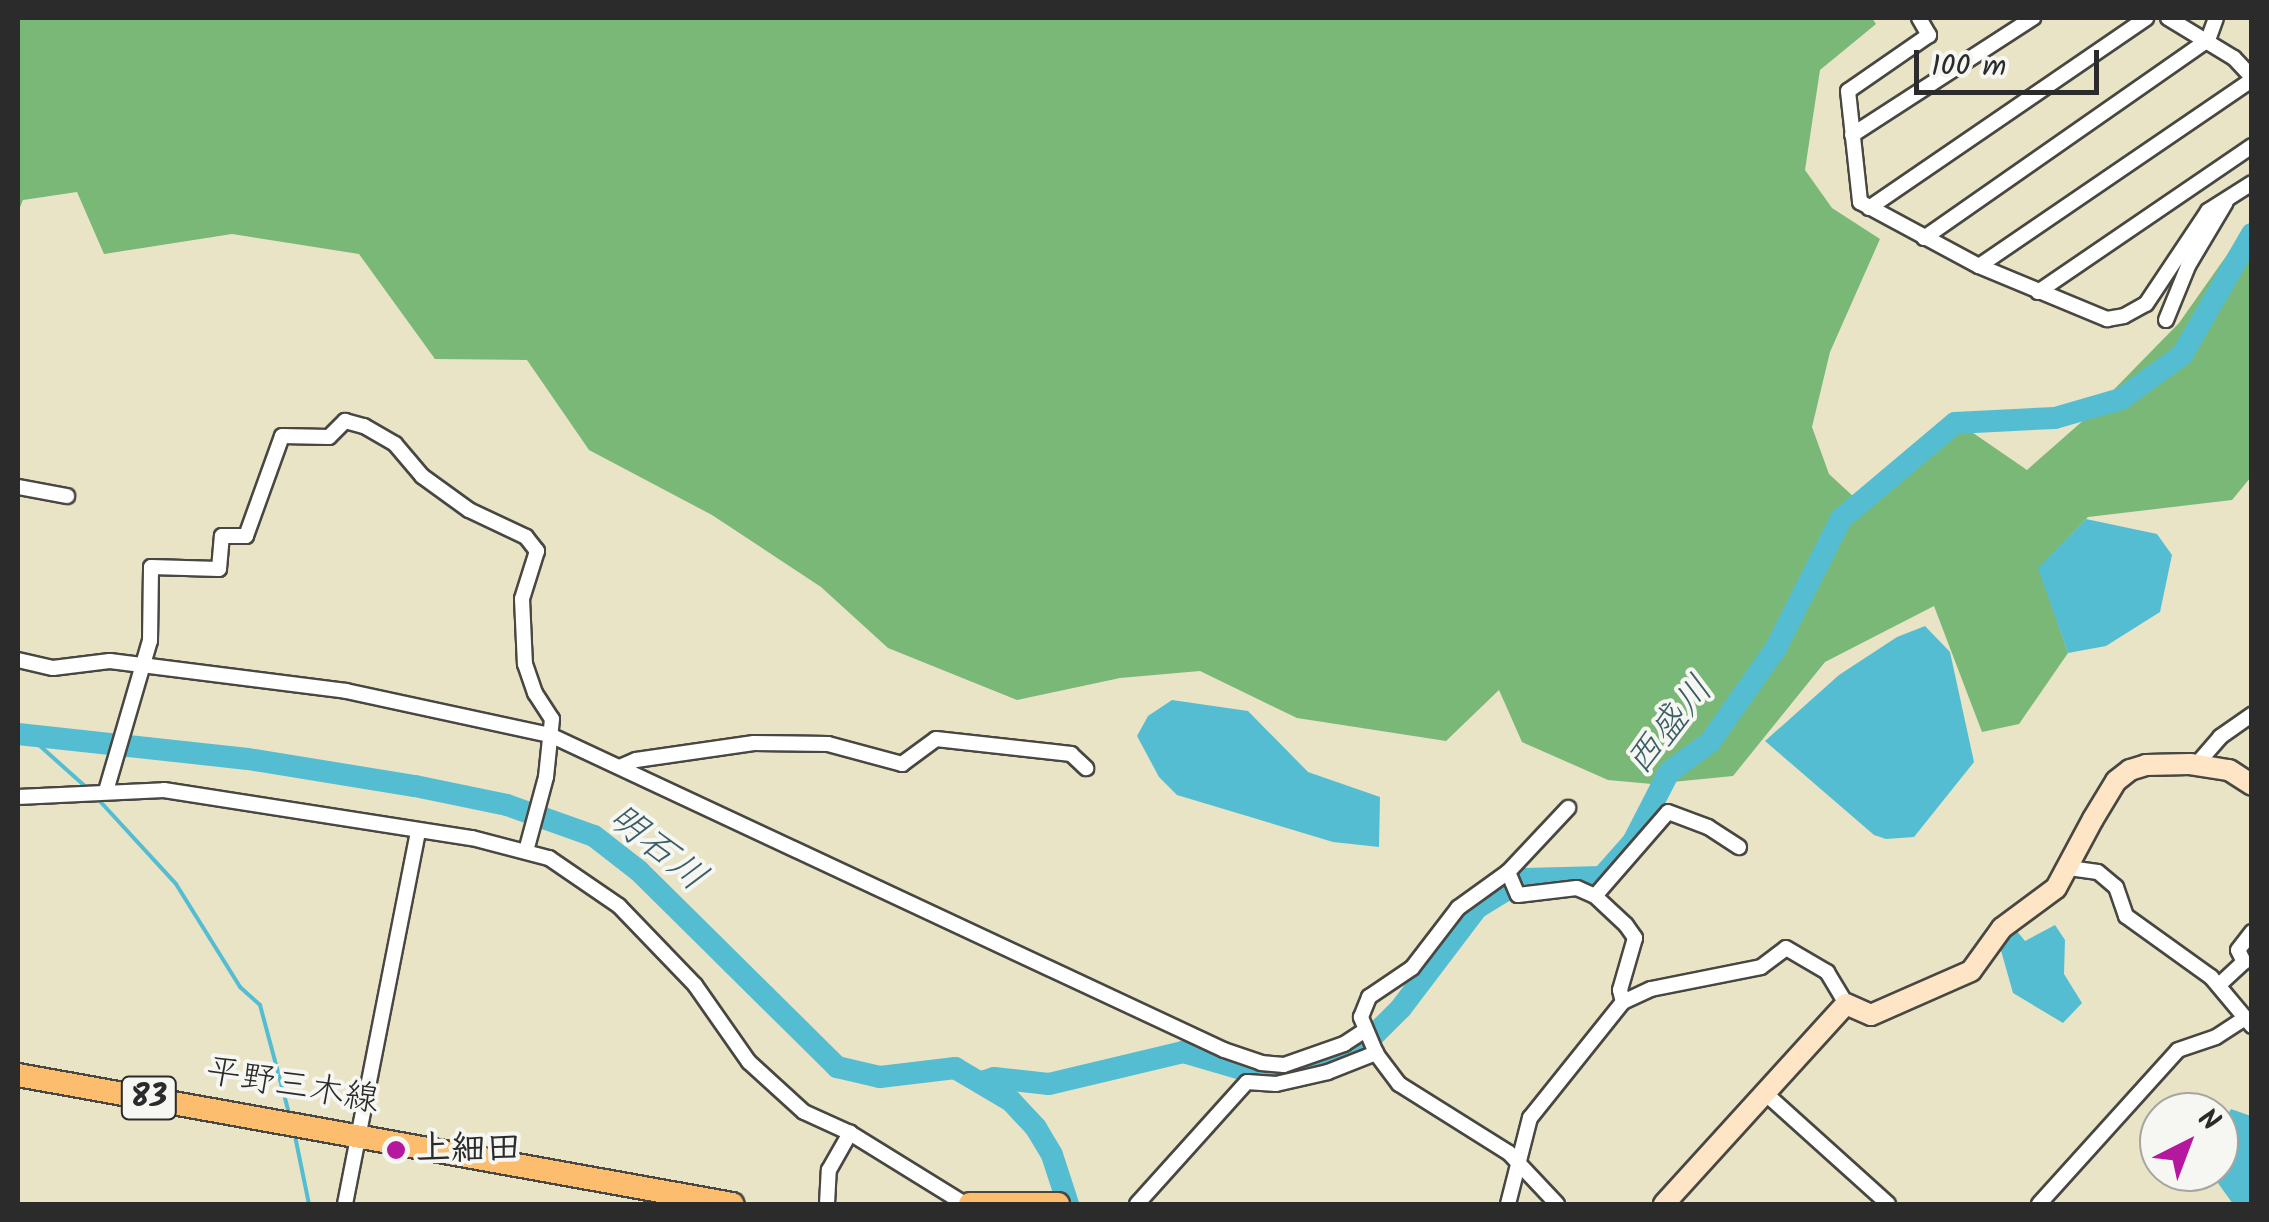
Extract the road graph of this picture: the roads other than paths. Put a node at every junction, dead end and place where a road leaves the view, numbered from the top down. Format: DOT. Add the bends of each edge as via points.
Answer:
graph roads {
  1 [pos="1919,18"];
  2 [pos="2033,18"];
  3 [pos="2146,18"];
  4 [pos="2168,18"];
  5 [pos="2216,18"];
  6 [pos="2208,40"];
  7 [pos="2252,78"];
  8 [pos="1852,135"];
  9 [pos="2252,146"];
  10 [pos="2252,184"];
  11 [pos="2226,201"];
  12 [pos="1870,208"];
  13 [pos="1924,238"];
  14 [pos="1979,266"];
  15 [pos="2038,292"];
  16 [pos="2166,320"];
  17 [pos="18,487"];
  18 [pos="67,496"];
  19 [pos="18,660"];
  20 [pos="140,666"];
  21 [pos="2252,714"];
  22 [pos="550,735"];
  23 [pos="2196,765"];
  24 [pos="620,767"];
  25 [pos="1086,768"];
  26 [pos="2252,785"];
  27 [pos="106,791"];
  28 [pos="18,798"];
  29 [pos="1568,808"];
  30 [pos="418,832"];
  31 [pos="1740,847"];
  32 [pos="526,851"];
  33 [pos="2069,868"];
  34 [pos="1508,872"];
  35 [pos="1595,896"];
  36 [pos="2252,932"];
  37 [pos="2219,985"];
  38 [pos="1623,1002"];
  39 [pos="1846,1004"];
  40 [pos="2248,1022"];
  41 [pos="1364,1031"];
  42 [pos="1376,1053"];
  43 [pos="18,1075"];
  44 [pos="1766,1094"];
  45 [pos="850,1133"];
  46 [pos="360,1134"];
  47 [pos="1518,1165"];
  48 [pos="345,1204"];
  49 [pos="732,1204"];
  50 [pos="827,1204"];
  51 [pos="968,1204"];
  52 [pos="1005,1204"];
  53 [pos="1058,1204"];
  54 [pos="1137,1204"];
  55 [pos="1508,1204"];
  56 [pos="1558,1204"];
  57 [pos="1664,1204"];
  58 [pos="1888,1204"];
  59 [pos="2039,1204"];
  1 -- 8 [label="street" via="1929,35 1848,91"];
  2 -- 8 [label="street"];
  3 -- 12 [label="street"];
  4 -- 6 [label="street"];
  5 -- 6 [label="street"];
  6 -- 7 [label="street"];
  6 -- 13 [label="street"];
  7 -- 14 [label="street"];
  8 -- 12 [label="street" via="1860,202"];
  9 -- 15 [label="street"];
  10 -- 11 [label="street"];
  11 -- 15 [label="street" via="2208,212 2146,304 2124,316 2107,319"];
  11 -- 16 [label="street"];
  12 -- 13 [label="street"];
  13 -- 14 [label="street"];
  14 -- 15 [label="street"];
  17 -- 18 [label="street"];
  19 -- 20 [label="street" via="54,668 110,661"];
  20 -- 22 [label="street" via="346,691"];
  20 -- 22 [label="street" via="150,640 151,566 219,569 222,536 246,536 282,436 328,437 345,422 395,444 422,476 469,510 526,537 537,552 522,599 525,664 552,719"];
  20 -- 27 [label="street"];
  21 -- 23 [label="street"];
  22 -- 24 [label="street"];
  22 -- 32 [label="street"];
  23 -- 26 [label="main road" via="2230,770"];
  23 -- 33 [label="main road" via="2146,765 2116,781"];
  24 -- 25 [label="street" via="754,743 828,744 902,764 936,739 1071,754"];
  24 -- 41 [label="street" via="1058,976 1261,1064 1284,1065"];
  27 -- 28 [label="street"];
  27 -- 30 [label="street" via="164,790"];
  29 -- 34 [label="street"];
  30 -- 32 [label="street"];
  30 -- 46 [label="street"];
  31 -- 35 [label="street" via="1668,812"];
  32 -- 45 [label="street" via="611,899 694,984 749,1062 804,1112"];
  33 -- 37 [label="street" via="2098,872 2116,887 2126,916"];
  33 -- 39 [label="main road" via="2056,888 2002,928 1971,971 1871,1015"];
  34 -- 35 [label="street" via="1518,895 1577,888"];
  34 -- 41 [label="street" via="1458,908 1412,968 1369,997 1361,1017"];
  35 -- 38 [label="street" via="1634,938"];
  36 -- 37 [label="street" via="2238,950 2244,962"];
  37 -- 40 [label="street"];
  38 -- 39 [label="street" via="1650,989 1761,967 1786,948 1827,972"];
  38 -- 47 [label="street" via="1530,1118"];
  39 -- 44 [label="main road"];
  40 -- 59 [label="street" via="2178,1050"];
  41 -- 42 [label="street"];
  42 -- 47 [label="street" via="1400,1084"];
  42 -- 54 [label="street" via="1276,1084 1247,1082"];
  43 -- 46 [label="main road, 平野三木線 / 83"];
  44 -- 57 [label="main road"];
  44 -- 58 [label="street"];
  45 -- 50 [label="street" via="829,1170"];
  45 -- 51 [label="street"];
  46 -- 48 [label="street"];
  46 -- 49 [label="main road, 平野三木線 / 83"];
  47 -- 55 [label="street"];
  47 -- 56 [label="street"];
  51 -- 52 [label="main road"];
  52 -- 53 [label="main road"];
}
